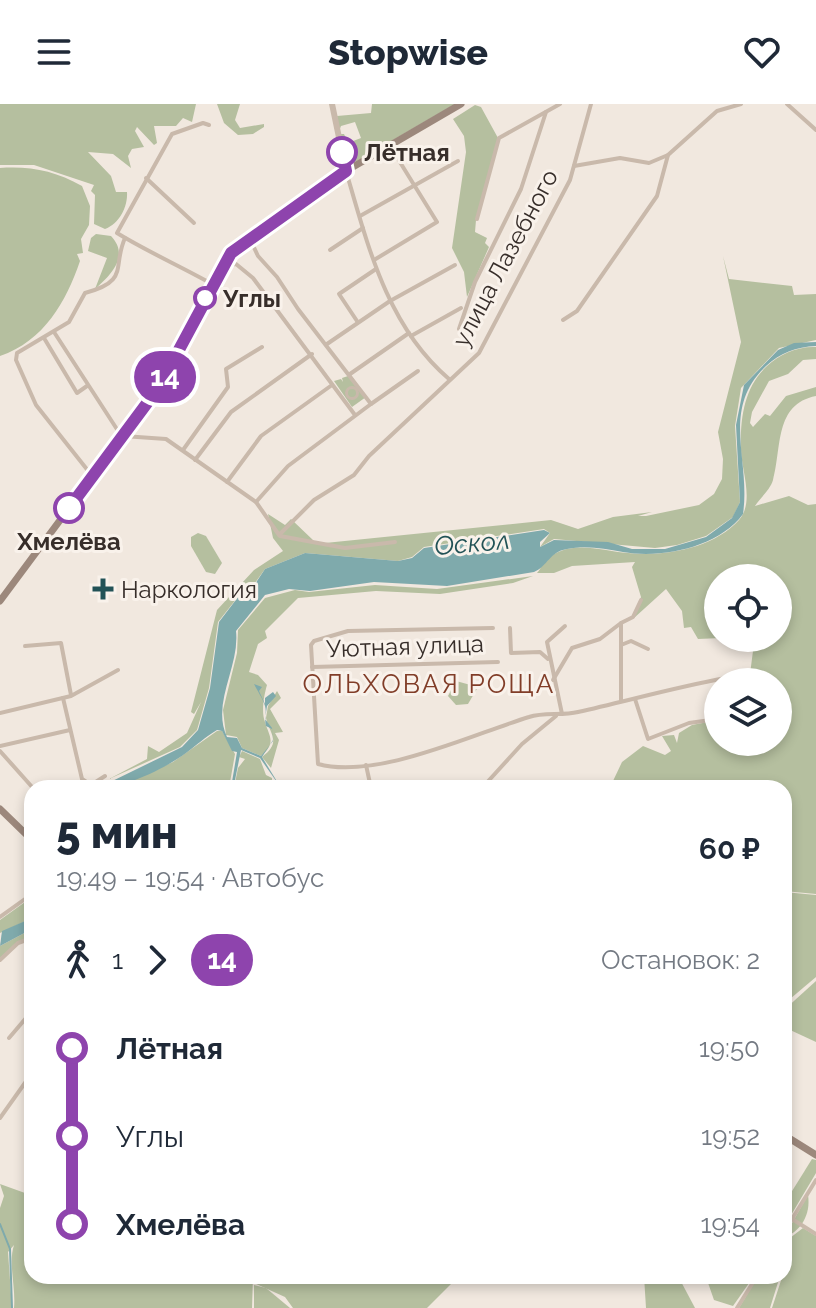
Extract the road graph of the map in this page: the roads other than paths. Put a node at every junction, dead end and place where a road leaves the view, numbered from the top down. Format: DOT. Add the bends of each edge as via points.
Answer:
graph roads {
  1 [pos="332,104"];
  2 [pos="461,104"];
  3 [pos="560,104"];
  4 [pos="591,104"];
  5 [pos="741,104"];
  6 [pos="787,104"];
  7 [pos="546,112"];
  8 [pos="209,125"];
  9 [pos="816,130"];
  10 [pos="389,144"];
  11 [pos="668,155"];
  12 [pos="458,161"];
  13 [pos="574,166"];
  14 [pos="346,171"];
  15 [pos="146,178"];
  16 [pos="413,185"];
  17 [pos="360,216"];
  18 [pos="477,219"];
  19 [pos="194,223"];
  20 [pos="363,228"];
  21 [pos="249,237"];
  22 [pos="125,238"];
  23 [pos="330,250"];
  24 [pos="374,261"];
  25 [pos="455,265"];
  26 [pos="221,266"];
  27 [pos="376,269"];
  28 [pos="212,284"];
  29 [pos="390,301"];
  30 [pos="461,308"];
  31 [pos="563,320"];
  32 [pos="357,321"];
  33 [pos="459,329"];
  34 [pos="54,332"];
  35 [pos="410,335"];
  36 [pos="44,338"];
  37 [pos="327,344"];
  38 [pos="262,347"];
  39 [pos="312,354"];
  40 [pos="418,371"];
  41 [pos="350,374"];
  42 [pos="449,379"];
  43 [pos="332,385"];
  44 [pos="87,386"];
  45 [pos="371,404"];
  46 [pos="355,415"];
  47 [pos="123,437"];
  48 [pos="182,451"];
  49 [pos="195,460"];
  50 [pos="93,477"];
  51 [pos="227,482"];
  52 [pos="256,502"];
  53 [pos="278,536"];
  54 [pos="395,542"];
  55 [pos="641,600"];
  56 [pos="0,601"];
  57 [pos="621,623"];
  58 [pos="565,626"];
  59 [pos="493,628"];
  60 [pos="510,628"];
  61 [pos="612,631"];
  62 [pos="622,638"];
  63 [pos="631,641"];
  64 [pos="621,645"];
  65 [pos="25,646"];
  66 [pos="648,649"];
  67 [pos="498,662"];
  68 [pos="550,662"];
  69 [pos="312,667"];
  70 [pos="118,670"];
  71 [pos="553,680"];
  72 [pos="704,683"];
  73 [pos="71,696"];
  74 [pos="63,698"];
  75 [pos="635,699"];
  76 [pos="621,701"];
  77 [pos="0,713"];
  78 [pos="560,715"];
  79 [pos="704,721"];
  80 [pos="70,730"];
  81 [pos="0,748"];
  82 [pos="366,765"];
  83 [pos="105,776"];
  84 [pos="26,780"];
  85 [pos="84,780"];
  86 [pos="99,780"];
  87 [pos="369,780"];
  88 [pos="489,780"];
  89 [pos="0,809"];
  90 [pos="24,833"];
  91 [pos="24,900"];
  92 [pos="0,917"];
  93 [pos="24,941"];
  94 [pos="0,960"];
  95 [pos="24,1020"];
  96 [pos="9,1038"];
  97 [pos="24,1084"];
  98 [pos="0,1118"];
  99 [pos="792,1140"];
  100 [pos="816,1155"];
  101 [pos="816,1180"];
  102 [pos="792,1219"];
  103 [pos="816,1234"];
  104 [pos="752,1284"];
  105 [pos="737,1308"];
  1 -- 14 [label="street"];
  2 -- 10 [label="main road"];
  3 -- 7 [label="street"];
  4 -- 13 [label="street, улица Лазебного"];
  5 -- 11 [label="street" via="717,111"];
  6 -- 9 [label="street"];
  7 -- 18 [label="street" via="499,138"];
  7 -- 33 [label="street" via="521,189 475,282"];
  8 -- 15 [label="street" via="172,134"];
  10 -- 14 [label="main road"];
  10 -- 16 [label="street"];
  11 -- 13 [label="street" via="649,163 620,158"];
  11 -- 31 [label="street" via="657,196 577,311"];
  12 -- 16 [label="street"];
  13 -- 42 [label="street, улица Лазебного" via="479,353"];
  14 -- 17 [label="street"];
  14 -- 21 [label="main road"];
  15 -- 19 [label="street"];
  15 -- 22 [label="street" via="117,233"];
  16 -- 17 [label="street"];
  16 -- 24 [label="street" via="437,222"];
  17 -- 20 [label="street"];
  20 -- 23 [label="street"];
  20 -- 24 [label="street"];
  21 -- 26 [label="main road"];
  21 -- 37 [label="street"];
  22 -- 28 [label="street"];
  22 -- 34 [label="street" via="115,275 85,293 69,322"];
  24 -- 27 [label="street"];
  25 -- 29 [label="street"];
  26 -- 28 [label="main road"];
  26 -- 39 [label="street" via="243,268"];
  27 -- 29 [label="street"];
  27 -- 32 [label="street" via="339,294"];
  28 -- 47 [label="main road" via="172,367"];
  29 -- 32 [label="street"];
  29 -- 35 [label="street"];
  30 -- 35 [label="street"];
  32 -- 37 [label="street"];
  34 -- 36 [label="street"];
  34 -- 44 [label="street"];
  35 -- 41 [label="street"];
  35 -- 42 [label="street"];
  36 -- 44 [label="street" via="77,393"];
  36 -- 50 [label="street" via="17,353 16,360 36,405"];
  37 -- 41 [label="street"];
  38 -- 48 [label="street" via="226,369 228,387"];
  39 -- 43 [label="street"];
  39 -- 49 [label="street" via="231,412"];
  40 -- 45 [label="street"];
  41 -- 45 [label="street"];
  42 -- 53 [label="street, улица Лазебного" via="354,475 314,500"];
  43 -- 46 [label="street"];
  43 -- 51 [label="street" via="261,436"];
  44 -- 47 [label="street"];
  45 -- 46 [label="street"];
  46 -- 52 [label="street" via="288,466"];
  47 -- 48 [label="street" via="160,437"];
  47 -- 50 [label="main road"];
  48 -- 49 [label="street"];
  49 -- 51 [label="street"];
  50 -- 56 [label="main road"];
  51 -- 52 [label="street"];
  52 -- 53 [label="street"];
  53 -- 54 [label="street" via="345,548"];
  55 -- 57 [label="street" via="633,617"];
  57 -- 61 [label="street"];
  57 -- 62 [label="street"];
  58 -- 68 [label="street" via="547,642"];
  59 -- 69 [label="street" via="348,631 314,641"];
  60 -- 68 [label="street" via="511,653 540,652"];
  61 -- 62 [label="street"];
  61 -- 71 [label="street" via="572,648"];
  62 -- 63 [label="street"];
  62 -- 64 [label="street"];
  63 -- 64 [label="street"];
  63 -- 66 [label="street"];
  64 -- 76 [label="street"];
  65 -- 73 [label="street" via="61,643"];
  67 -- 69 [label="street, Уютная улица"];
  68 -- 71 [label="street"];
  69 -- 82 [label="street" via="316,761 321,766"];
  70 -- 73 [label="street"];
  71 -- 78 [label="street"];
  72 -- 75 [label="street"];
  73 -- 74 [label="street"];
  74 -- 77 [label="street"];
  74 -- 80 [label="street"];
  75 -- 76 [label="street"];
  75 -- 79 [label="street" via="648,739"];
  76 -- 78 [label="street"];
  78 -- 82 [label="street" via="531,716 494,732"];
  78 -- 88 [label="street" via="522,744"];
  80 -- 81 [label="street"];
  80 -- 85 [label="street"];
  81 -- 84 [label="street"];
  82 -- 87 [label="street"];
  83 -- 86 [label="street"];
  89 -- 90 [label="main road"];
  91 -- 92 [label="street"];
  93 -- 94 [label="street"];
  95 -- 96 [label="street"];
  97 -- 98 [label="street"];
  99 -- 100 [label="main road"];
  101 -- 102 [label="street"];
  102 -- 103 [label="street"];
  104 -- 105 [label="street"];
}
